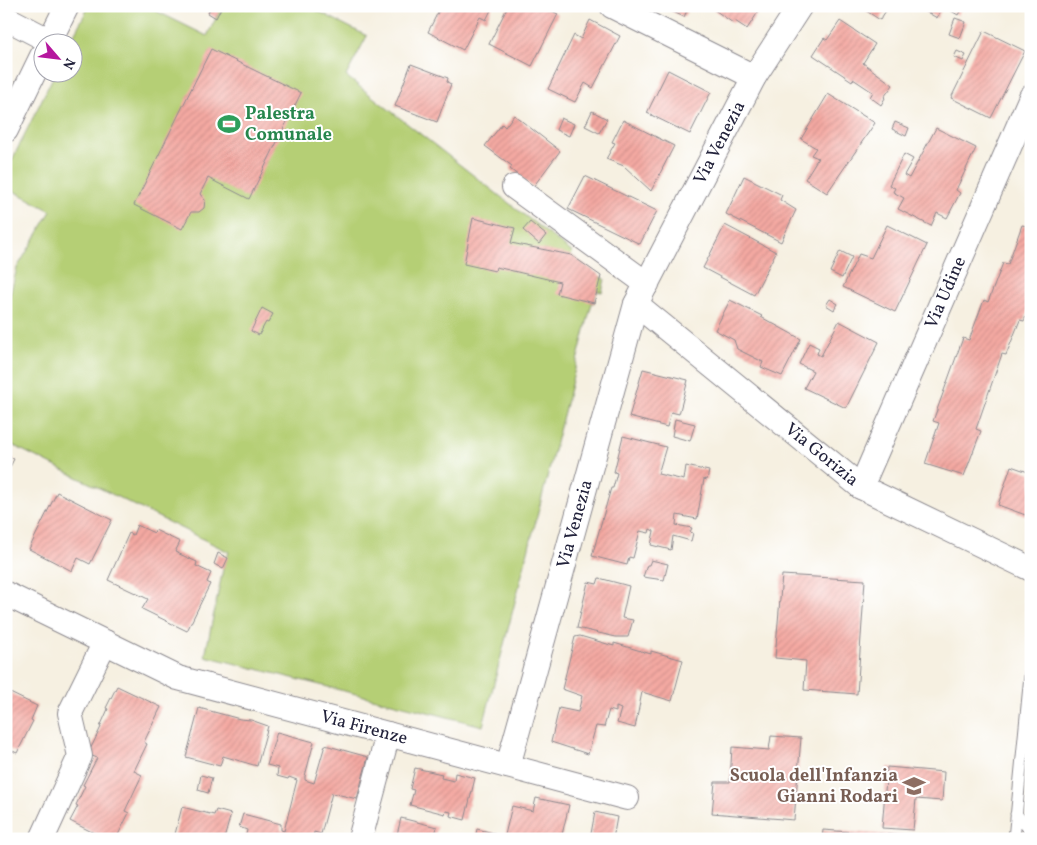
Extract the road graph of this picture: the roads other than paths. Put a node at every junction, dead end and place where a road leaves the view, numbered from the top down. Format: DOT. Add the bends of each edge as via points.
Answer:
graph roads {
  1 [pos="67,6"];
  2 [pos="612,6"];
  3 [pos="800,6"];
  4 [pos="6,18"];
  5 [pos="54,32"];
  6 [pos="32,36"];
  7 [pos="32,77"];
  8 [pos="754,78"];
  9 [pos="1031,97"];
  10 [pos="6,130"];
  11 [pos="514,187"];
  12 [pos="642,294"];
  13 [pos="861,487"];
  14 [pos="1031,569"];
  15 [pos="6,594"];
  16 [pos="105,642"];
  17 [pos="1031,665"];
  18 [pos="388,734"];
  19 [pos="508,766"];
  20 [pos="627,798"];
  21 [pos="1016,814"];
  22 [pos="1031,831"];
  23 [pos="42,839"];
  24 [pos="360,839"];
  25 [pos="1014,839"];
  1 -- 5 [label="street"];
  2 -- 8 [label="street"];
  3 -- 8 [label="street, Via Venezia"];
  4 -- 6 [label="street"];
  7 -- 10 [label="street"];
  8 -- 12 [label="street, Via Venezia"];
  9 -- 13 [label="street, Via Udine"];
  11 -- 12 [label="street"];
  12 -- 13 [label="street, Via Gorizia"];
  12 -- 19 [label="street, Via Venezia"];
  13 -- 14 [label="street, Via Gorizia"];
  15 -- 16 [label="street, Via Firenze"];
  16 -- 18 [label="street, Via Firenze" via="178,678"];
  16 -- 23 [label="street" via="70,713 80,756"];
  17 -- 21 [label="lane"];
  18 -- 19 [label="street, Via Firenze"];
  18 -- 24 [label="street"];
  19 -- 20 [label="street, Via Firenze"];
  21 -- 22 [label="lane"];
  21 -- 25 [label="lane"];
}
